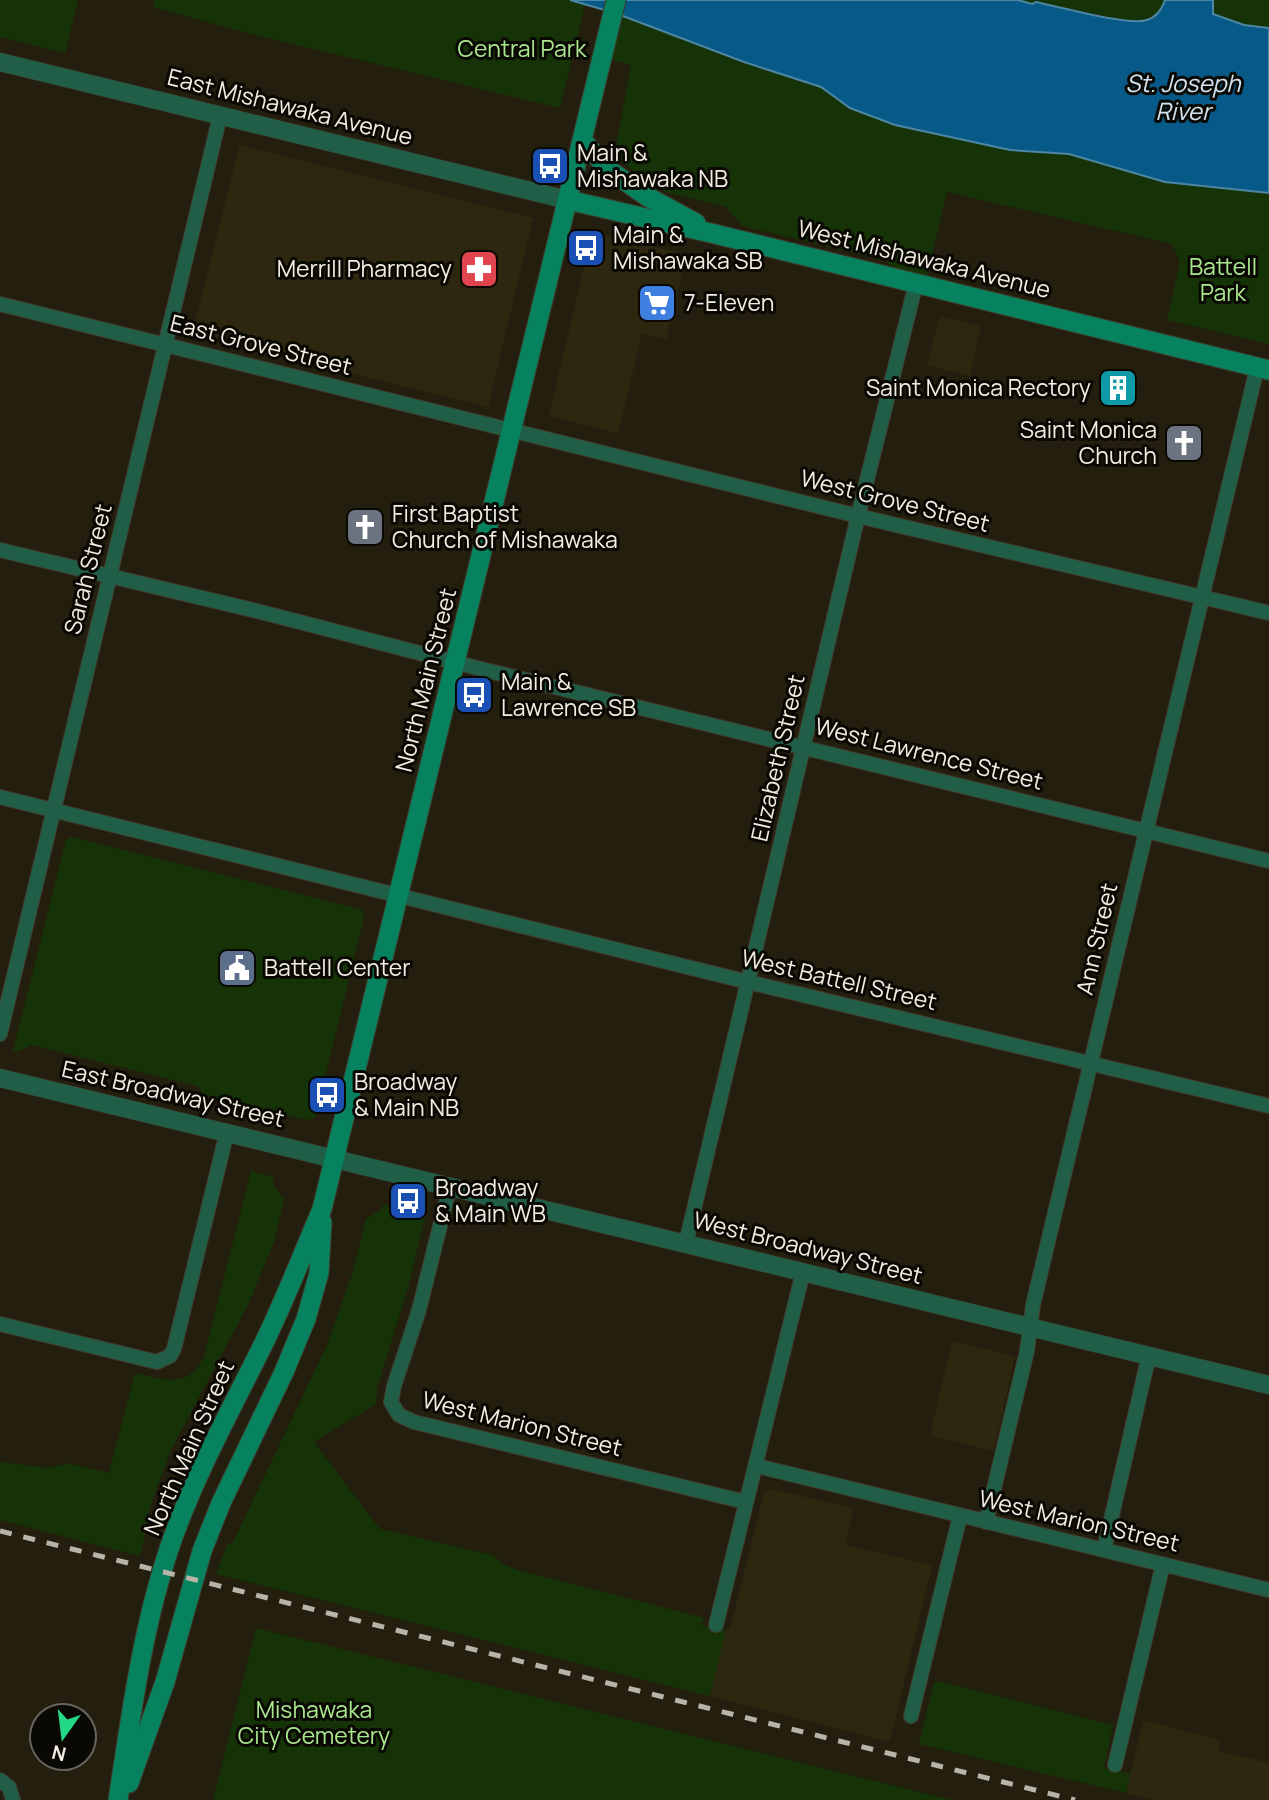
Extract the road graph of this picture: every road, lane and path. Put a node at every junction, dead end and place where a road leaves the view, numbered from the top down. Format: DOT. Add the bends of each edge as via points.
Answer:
graph roads {
  1 [pos="616,0"];
  2 [pos="0,62"];
  3 [pos="220,116"];
  4 [pos="582,140"];
  5 [pos="568,200"];
  6 [pos="715,234"];
  7 [pos="916,283"];
  8 [pos="0,304"];
  9 [pos="166,345"];
  10 [pos="1263,369"];
  11 [pos="512,430"];
  12 [pos="858,516"];
  13 [pos="0,550"];
  14 [pos="110,576"];
  15 [pos="1201,597"];
  16 [pos="1269,613"];
  17 [pos="455,662"];
  18 [pos="804,748"];
  19 [pos="0,797"];
  20 [pos="54,811"];
  21 [pos="1147,830"];
  22 [pos="1269,861"];
  23 [pos="399,895"];
  24 [pos="748,982"];
  25 [pos="0,1034"];
  26 [pos="1090,1063"];
  27 [pos="0,1078"];
  28 [pos="1269,1106"];
  29 [pos="227,1132"];
  30 [pos="335,1158"];
  31 [pos="450,1186"];
  32 [pos="322,1209"];
  33 [pos="686,1243"];
  34 [pos="803,1272"];
  35 [pos="0,1324"];
  36 [pos="1029,1326"];
  37 [pos="1149,1354"];
  38 [pos="1269,1385"];
  39 [pos="757,1466"];
  40 [pos="746,1502"];
  41 [pos="960,1516"];
  42 [pos="986,1522"];
  43 [pos="1104,1550"];
  44 [pos="1163,1564"];
  45 [pos="1269,1590"];
  46 [pos="716,1625"];
  47 [pos="911,1716"];
  48 [pos="1115,1765"];
  49 [pos="0,1780"];
  50 [pos="13,1800"];
  51 [pos="118,1800"];
  52 [pos="123,1800"];
  1 -- 4 [label="main road, North Main Street"];
  2 -- 3 [label="street, East Mishawaka Avenue"];
  3 -- 5 [label="street, East Mishawaka Avenue"];
  3 -- 9 [label="street, Sarah Street"];
  4 -- 5 [label="main road, North Main Street"];
  4 -- 6 [label="main road" via="609,170"];
  5 -- 6 [label="main road, West Mishawaka Avenue"];
  5 -- 11 [label="main road, North Main Street"];
  6 -- 7 [label="main road, West Mishawaka Avenue"];
  7 -- 10 [label="main road, West Mishawaka Avenue"];
  7 -- 12 [label="street, Elizabeth Street"];
  8 -- 9 [label="street, East Grove Street"];
  9 -- 11 [label="street, East Grove Street"];
  9 -- 14 [label="street, Sarah Street"];
  10 -- 15 [label="street, Ann Street"];
  11 -- 12 [label="street, West Grove Street"];
  11 -- 17 [label="main road, North Main Street"];
  12 -- 15 [label="street, West Grove Street"];
  12 -- 18 [label="street, Elizabeth Street"];
  13 -- 14 [label="street, West Lawrence Street"];
  14 -- 17 [label="street, West Lawrence Street"];
  14 -- 20 [label="street, Sarah Street"];
  15 -- 16 [label="street, West Grove Street"];
  15 -- 21 [label="street, Ann Street"];
  17 -- 18 [label="street, West Lawrence Street"];
  17 -- 23 [label="main road, North Main Street"];
  18 -- 21 [label="street, West Lawrence Street"];
  18 -- 24 [label="street, Elizabeth Street"];
  19 -- 20 [label="street, West Battell Street"];
  20 -- 23 [label="street, West Battell Street"];
  20 -- 25 [label="street, Sarah Street"];
  21 -- 22 [label="street, West Lawrence Street"];
  21 -- 26 [label="street, Ann Street"];
  23 -- 24 [label="street, West Battell Street"];
  23 -- 30 [label="main road, North Main Street"];
  24 -- 26 [label="street, West Battell Street"];
  24 -- 33 [label="street, Elizabeth Street"];
  26 -- 28 [label="street, West Battell Street"];
  26 -- 36 [label="street, Ann Street"];
  27 -- 29 [label="street, East Broadway Street"];
  29 -- 30 [label="street, East Broadway Street"];
  29 -- 35 [label="street" via="170,1356 158,1362"];
  30 -- 31 [label="street, West Broadway Street"];
  30 -- 32 [label="main road, North Main Street"];
  31 -- 33 [label="street, West Broadway Street"];
  31 -- 40 [label="street, West Marion Street" via="394,1386 391,1402 399,1415"];
  32 -- 51 [label="main road, North Main Street" via="168,1550 136,1687"];
  32 -- 52 [label="main road, North Main Street" via="319,1273 306,1319 202,1551 165,1682"];
  33 -- 34 [label="street, West Broadway Street"];
  34 -- 36 [label="street, West Broadway Street"];
  34 -- 39 [label="street"];
  36 -- 37 [label="street, West Broadway Street"];
  36 -- 42 [label="street, Ann Street"];
  37 -- 38 [label="street, West Broadway Street"];
  37 -- 43 [label="street"];
  39 -- 40 [label="street"];
  39 -- 41 [label="street, West Marion Street"];
  40 -- 46 [label="street"];
  41 -- 42 [label="street, West Marion Street"];
  41 -- 47 [label="street"];
  42 -- 43 [label="street, West Marion Street"];
  43 -- 44 [label="street, West Marion Street"];
  44 -- 45 [label="street, West Marion Street"];
  44 -- 48 [label="street"];
  49 -- 50 [label="street" via="9,1787"];
}
